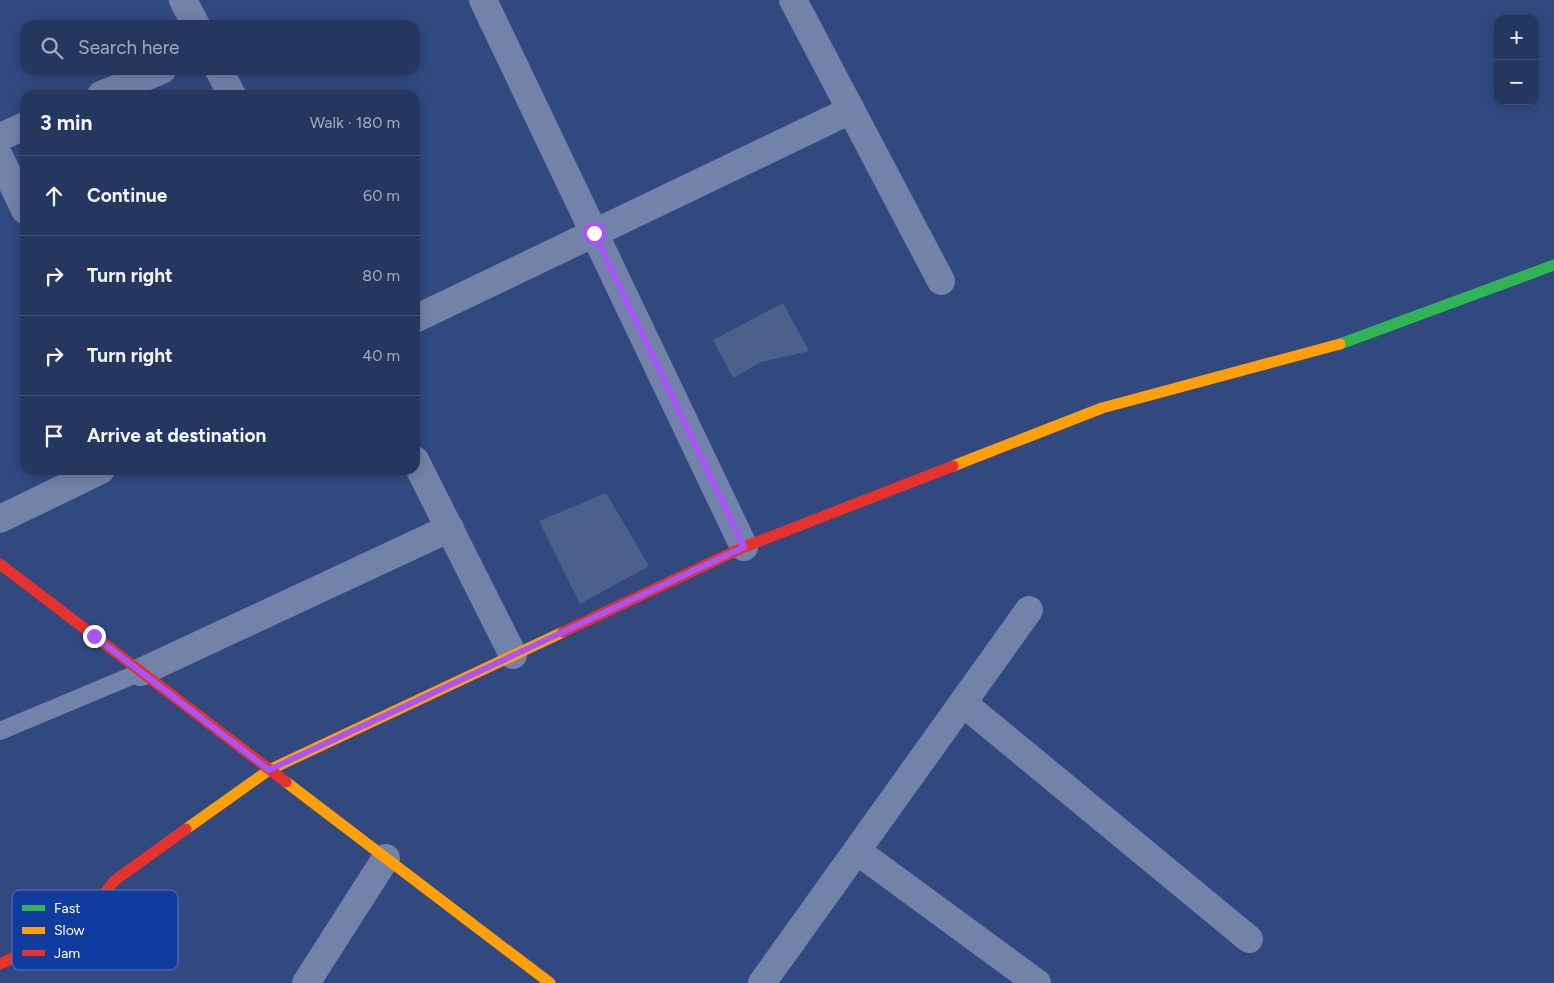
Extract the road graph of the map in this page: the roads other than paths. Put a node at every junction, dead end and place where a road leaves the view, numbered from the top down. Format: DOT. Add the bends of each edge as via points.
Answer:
graph roads {
  1 [pos="183,0"];
  2 [pos="484,0"];
  3 [pos="793,0"];
  4 [pos="193,20"];
  5 [pos="150,75"];
  6 [pos="222,75"];
  7 [pos="113,90"];
  8 [pos="230,90"];
  9 [pos="851,110"];
  10 [pos="20,128"];
  11 [pos="0,137"];
  12 [pos="0,158"];
  13 [pos="20,200"];
  14 [pos="594,233"];
  15 [pos="1554,264"];
  16 [pos="941,280"];
  17 [pos="420,317"];
  18 [pos="420,470"];
  19 [pos="91,475"];
  20 [pos="0,519"];
  21 [pos="450,528"];
  22 [pos="744,547"];
  23 [pos="0,564"];
  24 [pos="1029,610"];
  25 [pos="513,655"];
  26 [pos="141,672"];
  27 [pos="963,703"];
  28 [pos="0,731"];
  29 [pos="269,770"];
  30 [pos="856,851"];
  31 [pos="386,858"];
  32 [pos="107,890"];
  33 [pos="1249,939"];
  34 [pos="12,958"];
  35 [pos="0,964"];
  36 [pos="306,983"];
  37 [pos="550,983"];
  38 [pos="762,983"];
  39 [pos="1037,983"];
  1 -- 4 [label="street"];
  2 -- 14 [label="street"];
  3 -- 9 [label="street"];
  5 -- 7 [label="street"];
  6 -- 8 [label="street"];
  9 -- 14 [label="street"];
  9 -- 16 [label="street"];
  10 -- 11 [label="street"];
  12 -- 13 [label="street"];
  14 -- 17 [label="street"];
  14 -- 22 [label="street"];
  15 -- 22 [label="street" via="1350,341 1102,408"];
  18 -- 21 [label="street"];
  19 -- 20 [label="street"];
  21 -- 25 [label="street"];
  21 -- 26 [label="street"];
  22 -- 25 [label="street"];
  23 -- 26 [label="street"];
  24 -- 27 [label="street"];
  25 -- 29 [label="street"];
  26 -- 28 [label="lane"];
  26 -- 29 [label="street"];
  27 -- 30 [label="street"];
  27 -- 33 [label="street"];
  29 -- 31 [label="street"];
  29 -- 32 [label="street" via="126,871"];
  30 -- 38 [label="street"];
  30 -- 39 [label="street"];
  31 -- 36 [label="street"];
  31 -- 37 [label="street"];
  34 -- 35 [label="street"];
}
